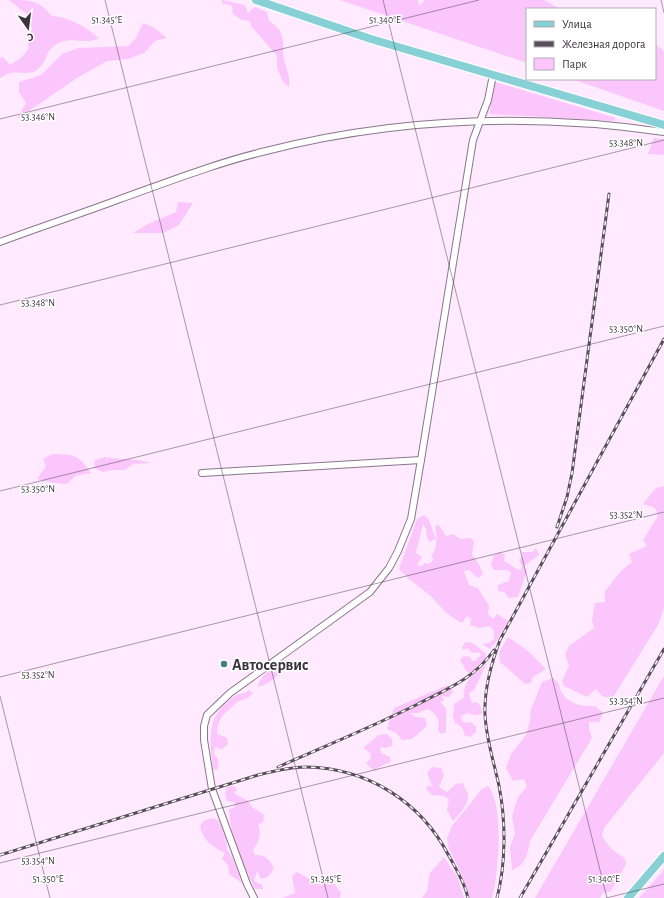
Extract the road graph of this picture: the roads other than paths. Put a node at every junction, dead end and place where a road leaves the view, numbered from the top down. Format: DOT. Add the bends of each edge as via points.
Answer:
graph roads {
  1 [pos="256,0"];
  2 [pos="493,76"];
  3 [pos="480,121"];
  4 [pos="664,125"];
  5 [pos="664,132"];
  6 [pos="0,242"];
  7 [pos="421,460"];
  8 [pos="202,472"];
  9 [pos="664,856"];
  10 [pos="254,898"];
  11 [pos="628,898"];
  1 -- 2 [label="main road"];
  2 -- 3 [label="street"];
  2 -- 4 [label="main road"];
  3 -- 5 [label="street" via="574,124"];
  3 -- 6 [label="street" via="374,130 265,151 193,173"];
  3 -- 7 [label="street" via="473,140 464,187"];
  7 -- 8 [label="street"];
  7 -- 10 [label="street" via="405,535 379,583 357,603 230,693 207,715 204,740 212,789"];
  9 -- 11 [label="main road"];
}
